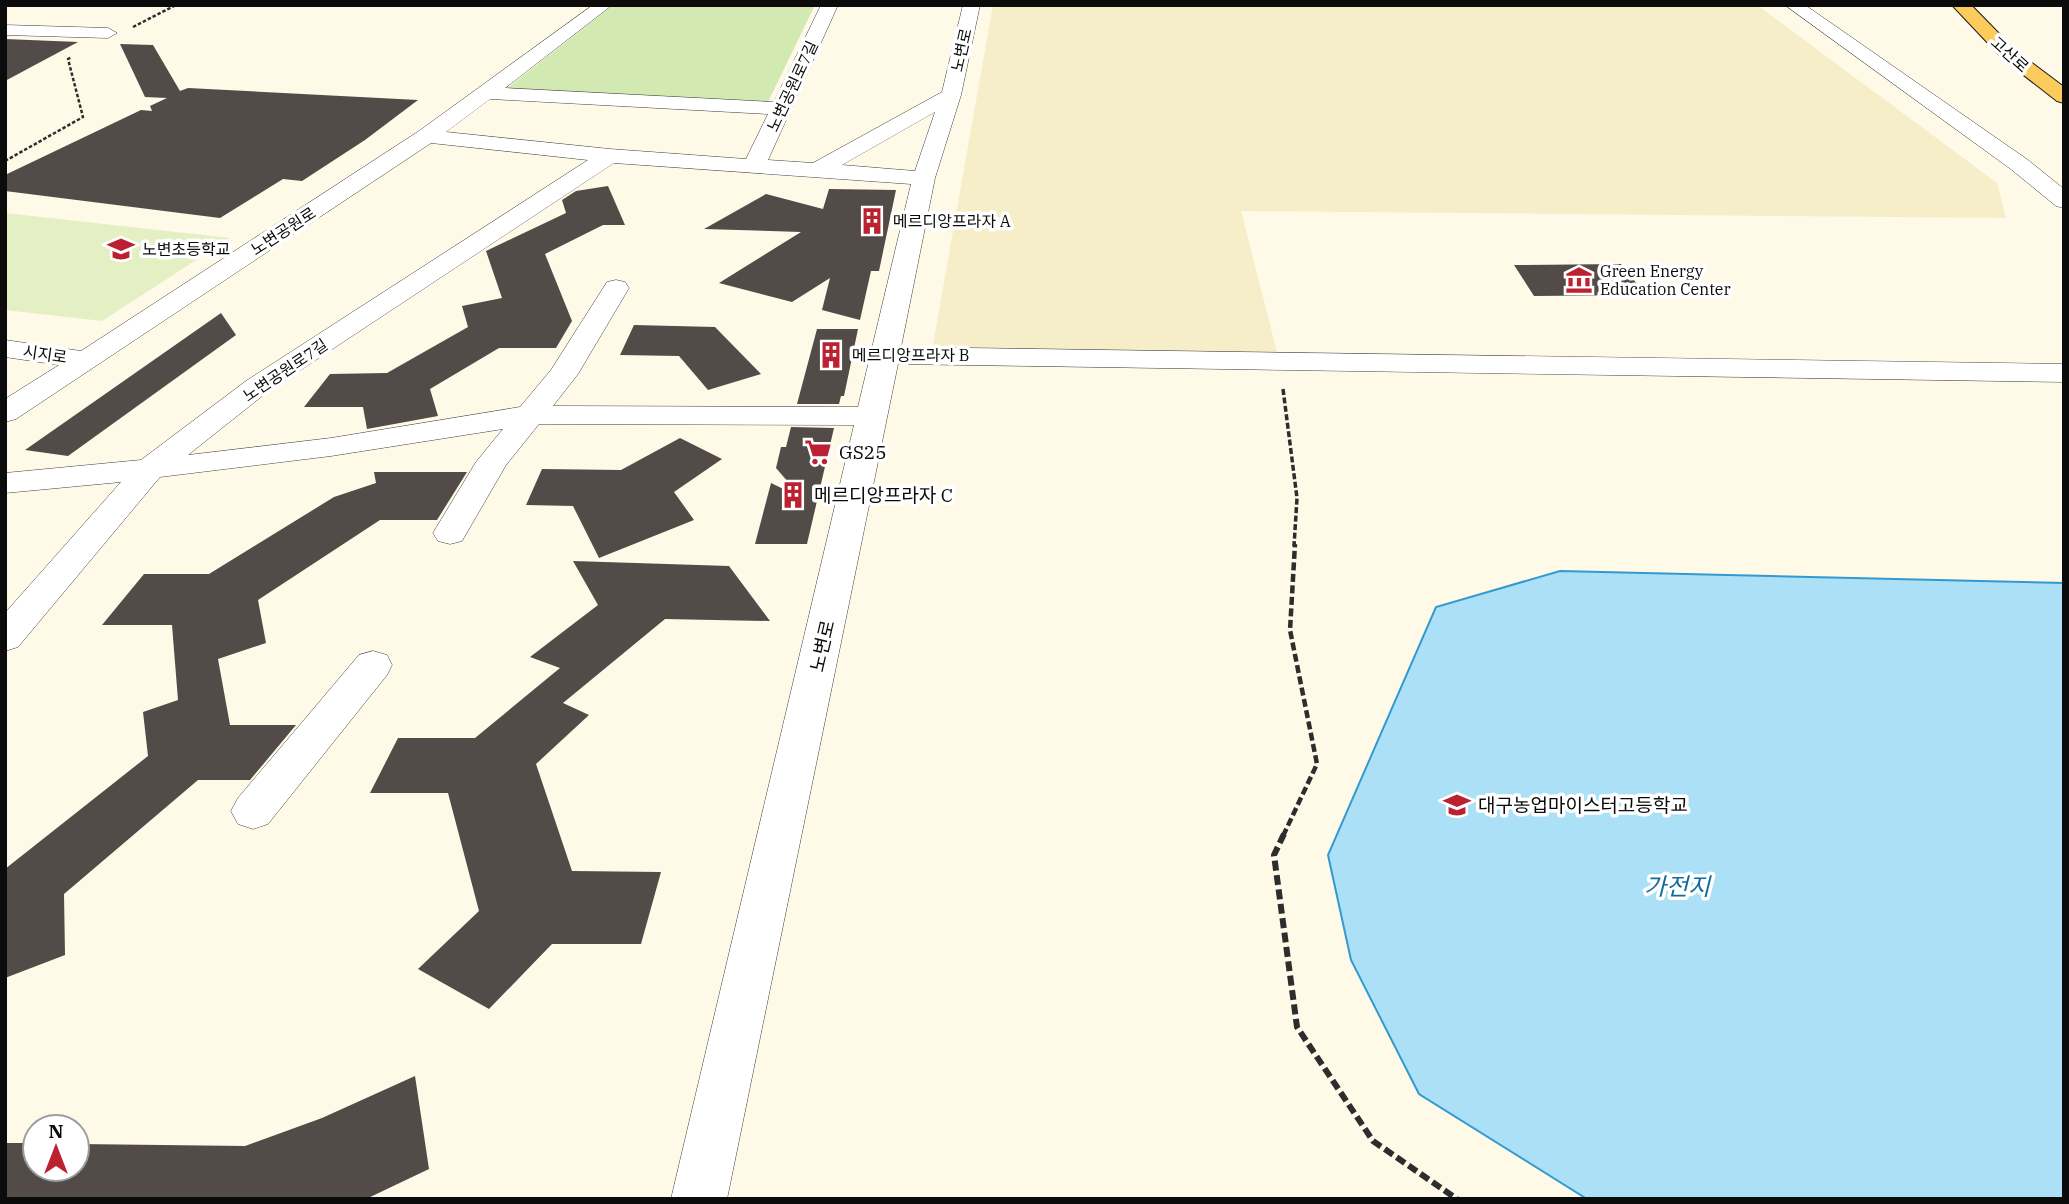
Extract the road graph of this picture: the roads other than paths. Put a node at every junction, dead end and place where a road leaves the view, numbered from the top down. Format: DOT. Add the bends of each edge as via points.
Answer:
graph roads {
  1 [pos="604,5"];
  2 [pos="830,5"];
  3 [pos="972,5"];
  4 [pos="1793,5"];
  5 [pos="1961,5"];
  6 [pos="5,30"];
  7 [pos="107,33"];
  8 [pos="488,93"];
  9 [pos="951,95"];
  10 [pos="2064,97"];
  11 [pos="781,109"];
  12 [pos="427,136"];
  13 [pos="610,156"];
  14 [pos="754,166"];
  15 [pos="816,171"];
  16 [pos="924,178"];
  17 [pos="2064,201"];
  18 [pos="616,288"];
  19 [pos="5,348"];
  20 [pos="887,355"];
  21 [pos="85,360"];
  22 [pos="2064,373"];
  23 [pos="5,413"];
  24 [pos="530,415"];
  25 [pos="873,416"];
  26 [pos="150,469"];
  27 [pos="5,483"];
  28 [pos="450,533"];
  29 [pos="5,638"];
  30 [pos="373,665"];
  31 [pos="253,811"];
  32 [pos="699,1199"];
  1 -- 8 [label="street, 노변공원로"];
  2 -- 11 [label="street, 노변공원로7길"];
  3 -- 9 [label="street, 노변로"];
  4 -- 17 [label="street"];
  5 -- 10 [label="main road, 고산로" via="1989,36"];
  6 -- 7 [label="street"];
  8 -- 11 [label="street"];
  8 -- 12 [label="street, 노변공원로"];
  9 -- 15 [label="street, 노변로"];
  9 -- 16 [label="street, 노변로"];
  11 -- 14 [label="street, 노변공원로7길"];
  12 -- 13 [label="street"];
  12 -- 21 [label="street, 노변공원로"];
  13 -- 14 [label="street"];
  13 -- 26 [label="street, 노변공원로7길" via="256,387"];
  14 -- 15 [label="street"];
  15 -- 16 [label="street"];
  16 -- 20 [label="street, 노변로"];
  18 -- 24 [label="street" via="563,374"];
  19 -- 21 [label="street, 시지로"];
  20 -- 22 [label="street"];
  20 -- 25 [label="street, 노변로"];
  21 -- 23 [label="street, 노변공원로"];
  24 -- 25 [label="street"];
  24 -- 26 [label="street" via="331,447"];
  24 -- 28 [label="street" via="492,462"];
  25 -- 32 [label="street, 노변로"];
  26 -- 27 [label="street"];
  26 -- 29 [label="street, 노변공원로7길"];
  30 -- 31 [label="street"];
}
